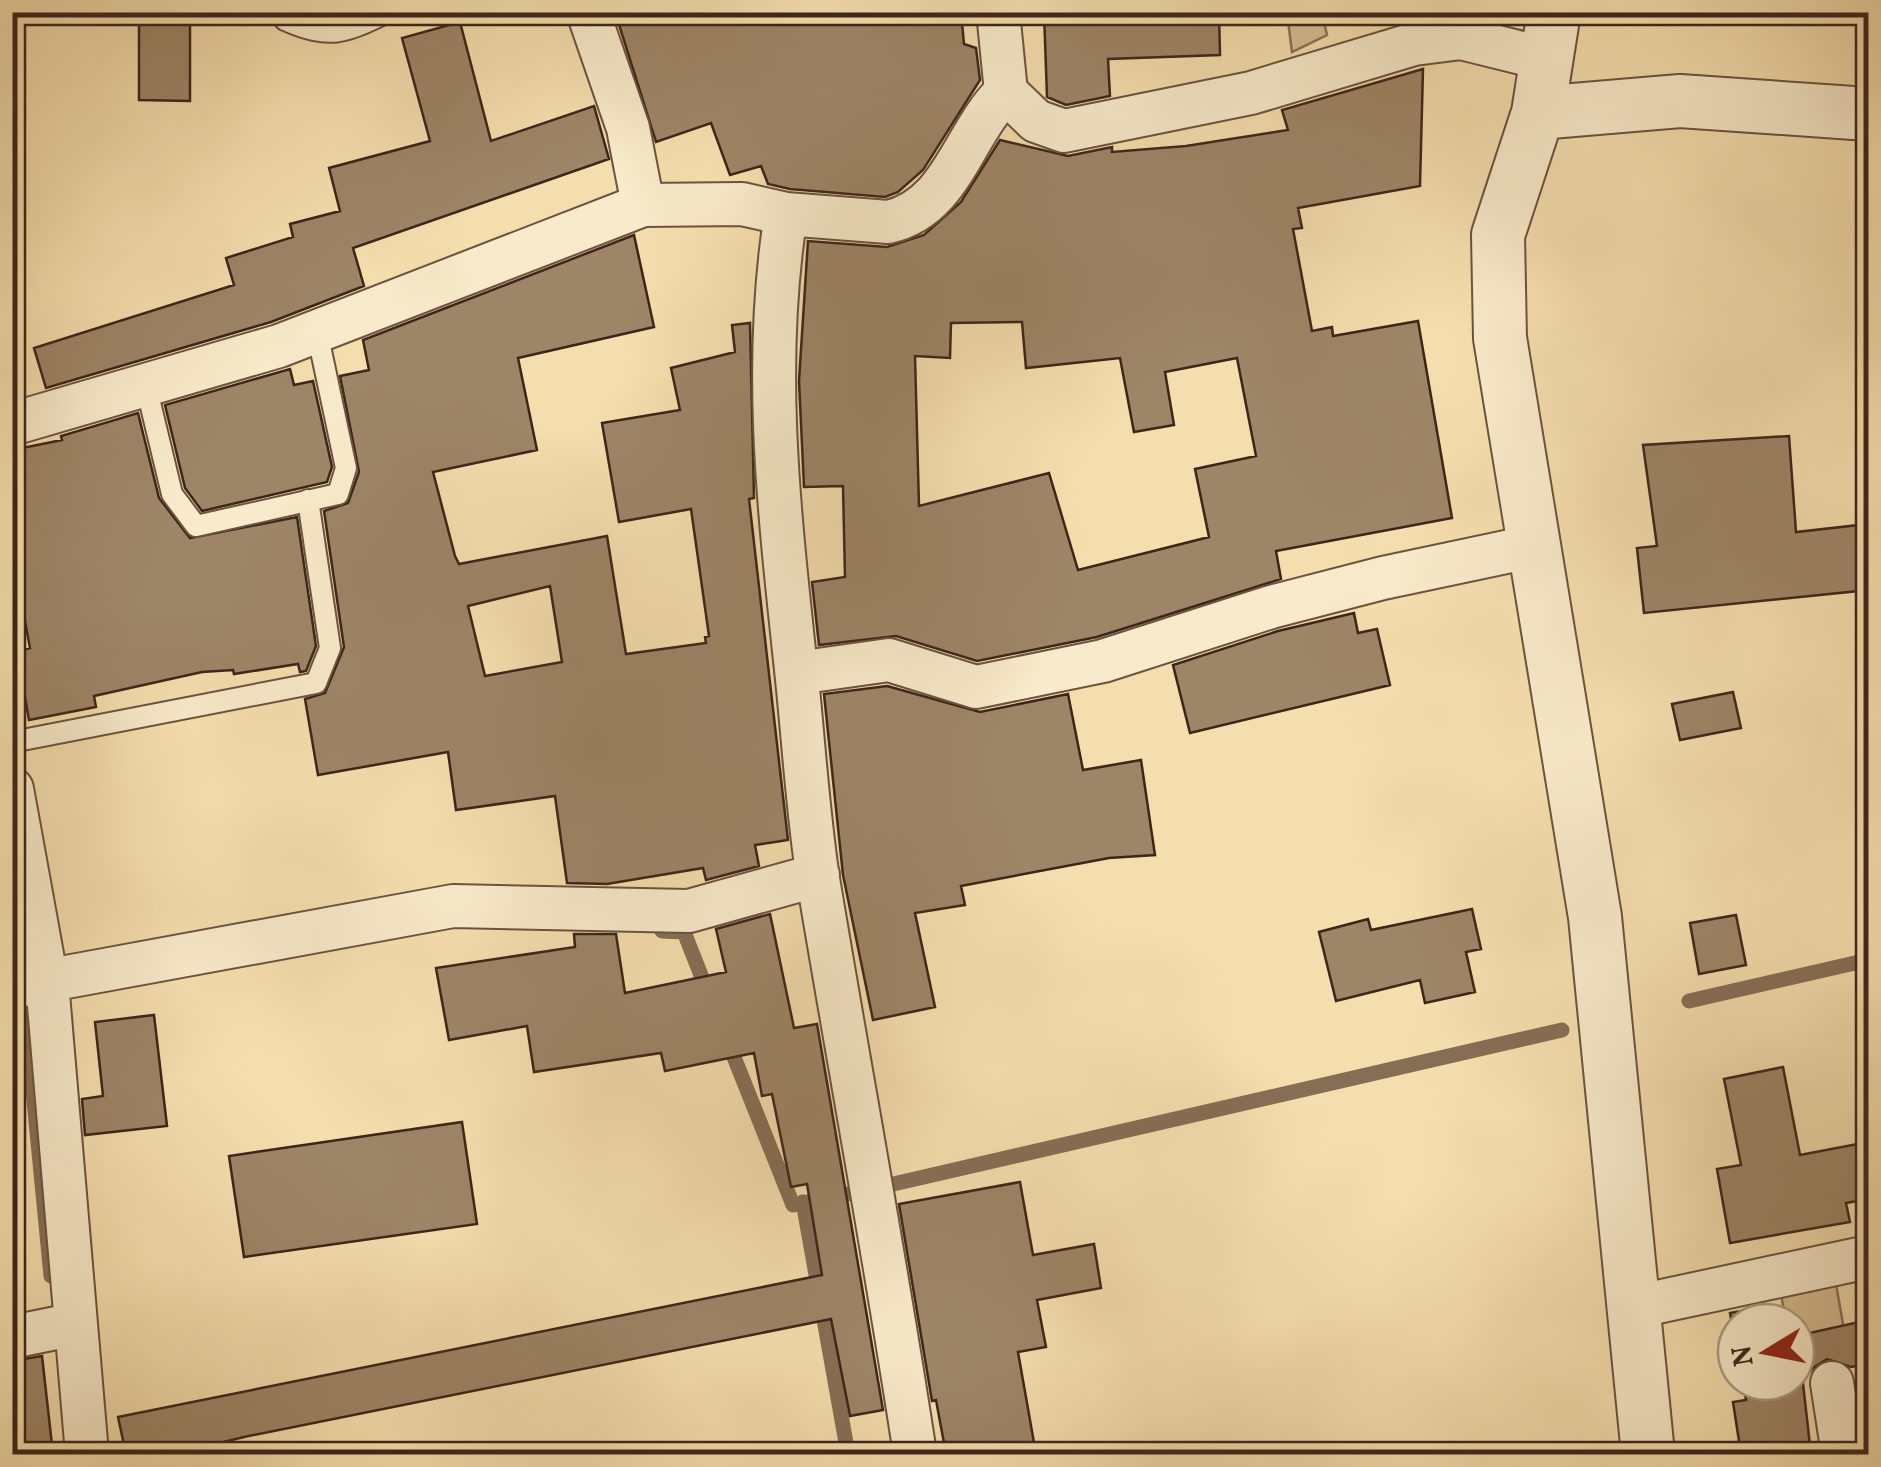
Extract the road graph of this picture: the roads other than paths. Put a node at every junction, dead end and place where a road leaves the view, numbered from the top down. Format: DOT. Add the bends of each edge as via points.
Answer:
graph roads {
  1 [pos="388,12"];
  2 [pos="588,12"];
  3 [pos="998,12"];
  4 [pos="286,20"];
  5 [pos="1477,27"];
  6 [pos="1550,36"];
  7 [pos="1006,92"];
  8 [pos="1538,113"];
  9 [pos="1868,114"];
  10 [pos="643,206"];
  11 [pos="786,214"];
  12 [pos="316,332"];
  13 [pos="146,386"];
  14 [pos="12,424"];
  15 [pos="308,500"];
  16 [pos="1534,546"];
  17 [pos="797,673"];
  18 [pos="12,742"];
  19 [pos="12,789"];
  20 [pos="818,875"];
  21 [pos="30,985"];
  22 [pos="1868,1258"];
  23 [pos="1634,1307"];
  24 [pos="76,1324"];
  25 [pos="12,1337"];
  26 [pos="1832,1383"];
  27 [pos="1868,1452"];
  28 [pos="87,1454"];
  29 [pos="915,1454"];
  30 [pos="1648,1454"];
  31 [pos="1843,1454"];
  32 [pos="1854,1454"];
  1 -- 4 [label="lane" via="337,34 318,34"];
  2 -- 10 [label="street" via="628,128"];
  3 -- 7 [label="street"];
  5 -- 6 [label="street"];
  5 -- 7 [label="street" via="1461,38 1414,44 1251,93 1064,131 1036,121"];
  6 -- 8 [label="street"];
  7 -- 11 [label="street" via="985,112 934,198 904,219"];
  8 -- 9 [label="street" via="1680,101"];
  8 -- 16 [label="street" via="1498,234 1500,338"];
  10 -- 11 [label="street" via="742,204"];
  10 -- 12 [label="street"];
  11 -- 17 [label="street" via="775,282 773,436"];
  12 -- 13 [label="street"];
  12 -- 15 [label="lane" via="346,468 338,494"];
  13 -- 14 [label="street"];
  13 -- 15 [label="lane" via="172,494 196,526"];
  15 -- 18 [label="lane" via="330,648 316,683"];
  16 -- 17 [label="street" via="1383,578 1103,661 976,687 889,660"];
  16 -- 23 [label="street" via="1596,917"];
  17 -- 20 [label="street"];
  19 -- 21 [label="street"];
  20 -- 21 [label="street" via="689,911 453,906"];
  20 -- 29 [label="street"];
  21 -- 24 [label="street"];
  22 -- 23 [label="street"];
  23 -- 30 [label="street"];
  24 -- 25 [label="street"];
  24 -- 28 [label="street"];
  26 -- 31 [label="street"];
  27 -- 32 [label="street"];
}
